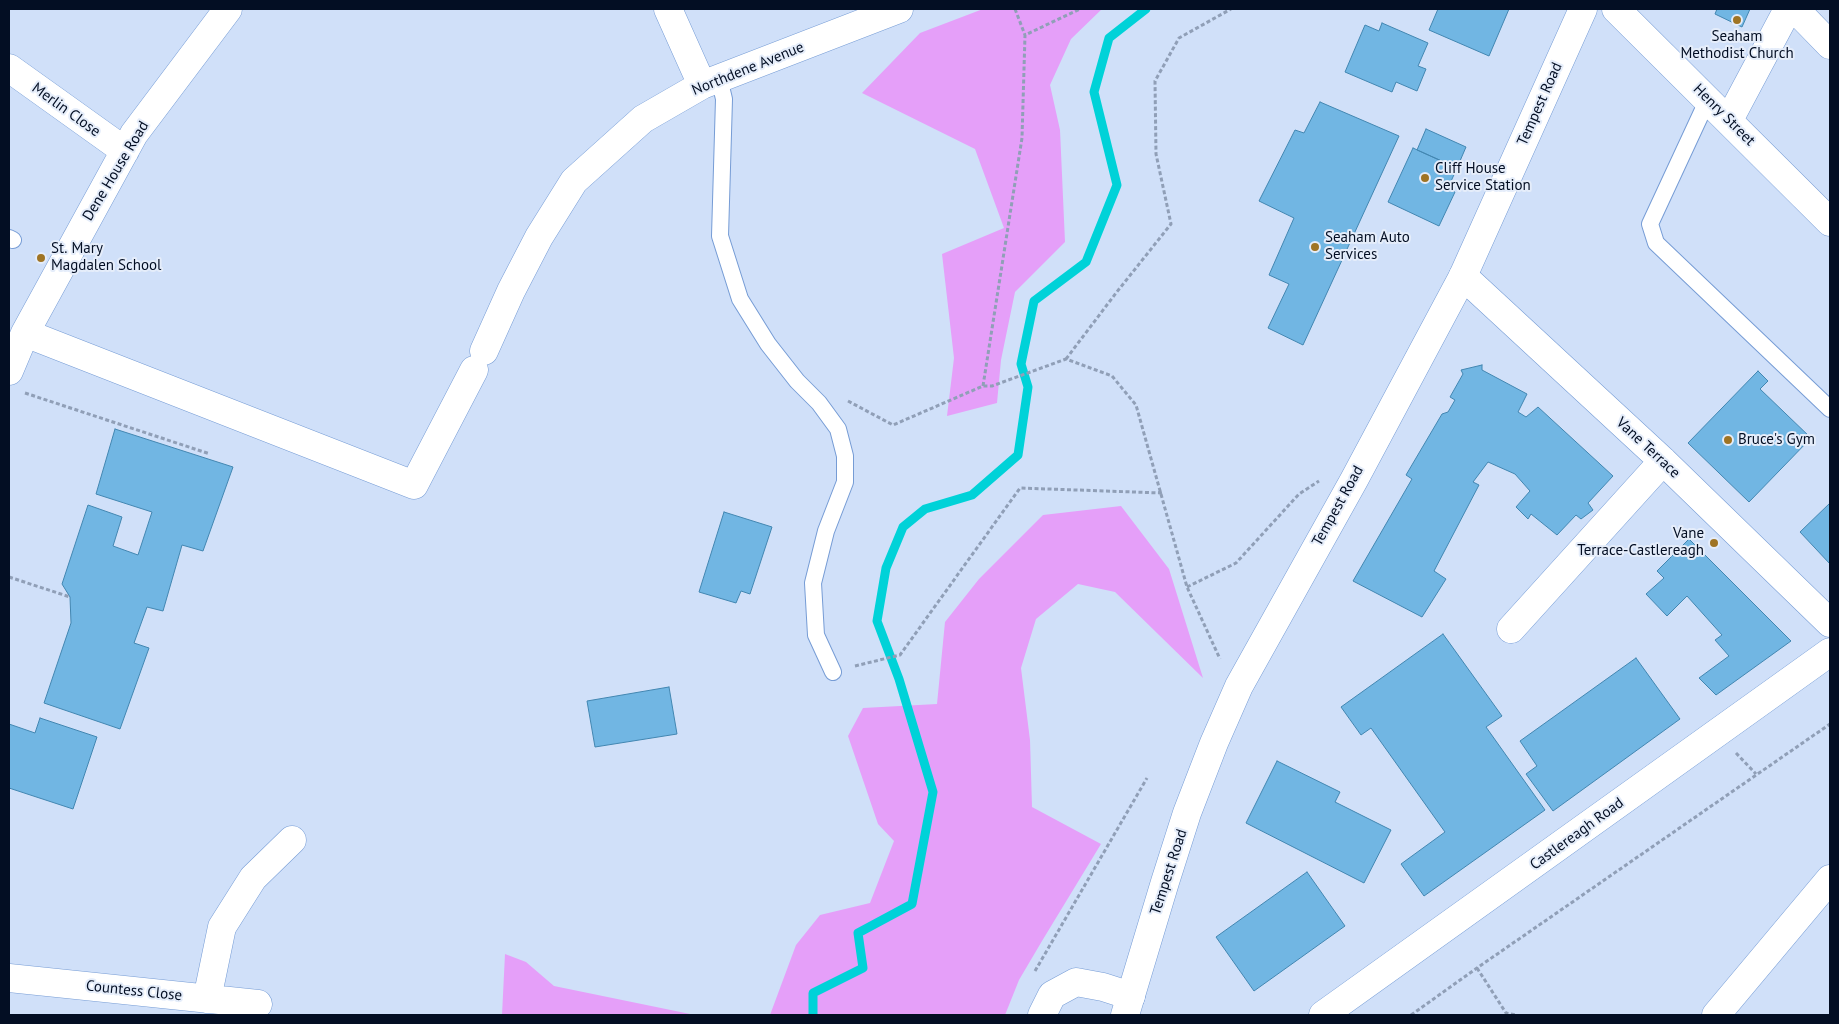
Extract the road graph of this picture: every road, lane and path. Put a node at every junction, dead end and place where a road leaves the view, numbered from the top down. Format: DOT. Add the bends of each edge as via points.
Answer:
graph roads {
  1 [pos="228,9"];
  2 [pos="668,9"];
  3 [pos="899,9"];
  4 [pos="1015,9"];
  5 [pos="1080,9"];
  6 [pos="1231,9"];
  7 [pos="1583,9"];
  8 [pos="1616,9"];
  9 [pos="1788,9"];
  10 [pos="1795,9"];
  11 [pos="1025,35"];
  12 [pos="1830,45"];
  13 [pos="9,68"];
  14 [pos="711,82"];
  15 [pos="1708,99"];
  16 [pos="1729,120"];
  17 [pos="125,151"];
  18 [pos="1830,222"];
  19 [pos="1463,276"];
  20 [pos="24,333"];
  21 [pos="1066,359"];
  22 [pos="9,371"];
  23 [pos="982,386"];
  24 [pos="24,393"];
  25 [pos="840,396"];
  26 [pos="1830,409"];
  27 [pos="210,454"];
  28 [pos="1663,461"];
  29 [pos="1354,480"];
  30 [pos="1162,493"];
  31 [pos="9,577"];
  32 [pos="1188,587"];
  33 [pos="70,597"];
  34 [pos="1830,623"];
  35 [pos="1511,629"];
  36 [pos="1830,652"];
  37 [pos="1220,660"];
  38 [pos="833,672"];
  39 [pos="1830,724"];
  40 [pos="1731,747"];
  41 [pos="1756,774"];
  42 [pos="1147,778"];
  43 [pos="292,840"];
  44 [pos="1830,879"];
  45 [pos="1038,964"];
  46 [pos="1477,968"];
  47 [pos="9,978"];
  48 [pos="207,998"];
  49 [pos="258,1004"];
  50 [pos="1128,1005"];
  51 [pos="1042,1015"];
  52 [pos="1323,1015"];
  53 [pos="1412,1015"];
  54 [pos="1517,1015"];
  55 [pos="1716,1015"];
  1 -- 17 [label="street, Dene House Road" via="134,134"];
  2 -- 14 [label="street"];
  3 -- 14 [label="street, Northdene Avenue"];
  4 -- 11 [label="path"];
  5 -- 11 [label="path"];
  6 -- 21 [label="path" via="1179,38 1155,81 1156,154 1171,224"];
  7 -- 19 [label="street, Tempest Road"];
  8 -- 15 [label="street, Henry Street"];
  9 -- 16 [label="street"];
  10 -- 12 [label="street"];
  11 -- 23 [label="path" via="1022,138"];
  13 -- 17 [label="street, Merlin Close"];
  14 -- 20 [label="street, Northdene Avenue" via="643,119 574,181 539,237 414,486"];
  14 -- 38 [label="lane" via="724,99 720,236 740,299 768,344 838,429 845,456 845,482 826,531 813,583 816,635"];
  15 -- 16 [label="street, Henry Street"];
  15 -- 26 [label="lane" via="1650,224 1656,243"];
  16 -- 18 [label="street, Henry Street"];
  17 -- 20 [label="street, Dene House Road"];
  19 -- 28 [label="street, Vane Terrace"];
  19 -- 29 [label="street, Tempest Road"];
  20 -- 22 [label="street, Dene House Road"];
  21 -- 23 [label="path" via="992,386"];
  21 -- 30 [label="path" via="1112,376 1136,405"];
  23 -- 25 [label="path" via="893,425"];
  24 -- 27 [label="path"];
  28 -- 34 [label="street, Vane Terrace"];
  28 -- 35 [label="street"];
  29 -- 32 [label="path" via="1330,473 1299,494 1236,563"];
  29 -- 50 [label="street, Tempest Road" via="1248,670 1214,743 1170,864"];
  30 -- 32 [label="path"];
  30 -- 38 [label="path" via="1020,488 900,655"];
  31 -- 33 [label="path"];
  32 -- 37 [label="path"];
  36 -- 52 [label="street, Castlereagh Road"];
  39 -- 41 [label="path"];
  40 -- 41 [label="path"];
  41 -- 46 [label="path"];
  42 -- 45 [label="path"];
  43 -- 48 [label="street" via="253,878 222,928"];
  44 -- 55 [label="street"];
  46 -- 53 [label="path"];
  46 -- 54 [label="path" via="1506,1014"];
  47 -- 48 [label="street, Countess Close"];
  48 -- 49 [label="street, Countess Close"];
  50 -- 51 [label="street" via="1103,987 1076,982 1052,995"];
}
